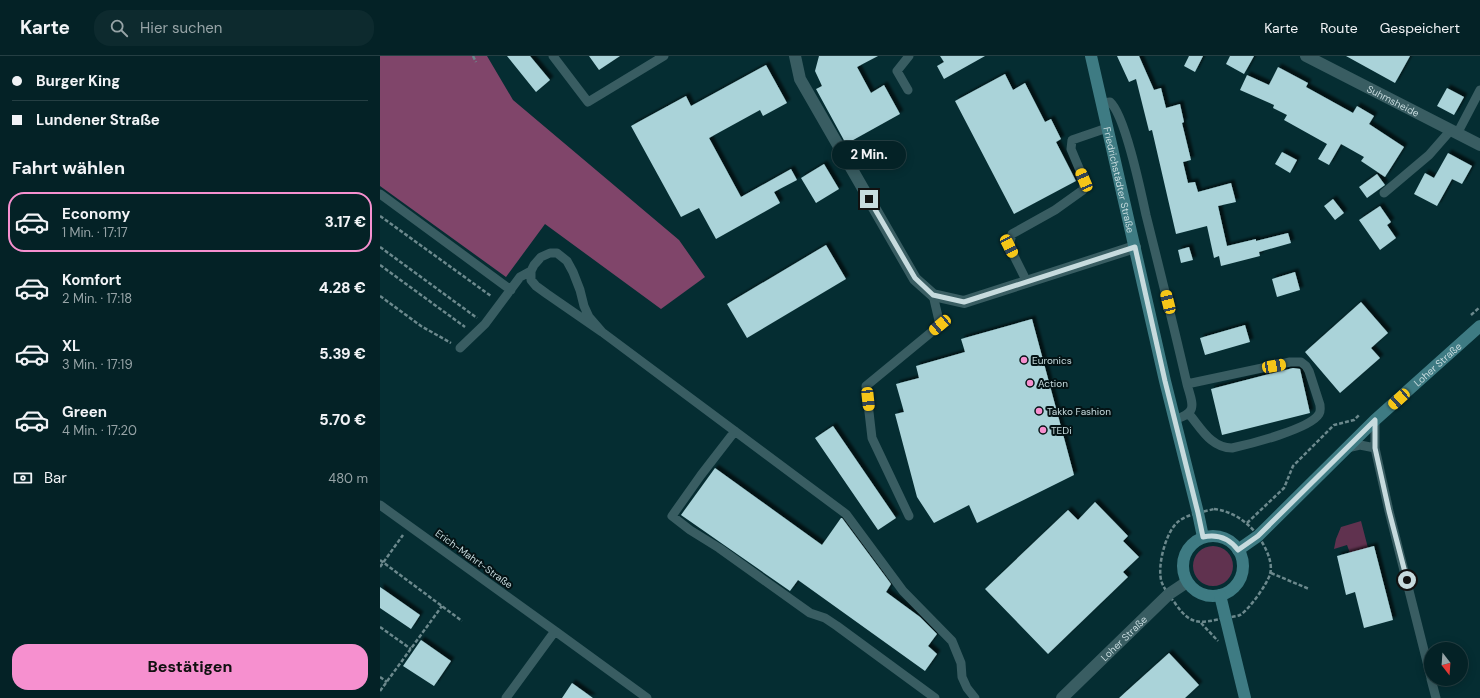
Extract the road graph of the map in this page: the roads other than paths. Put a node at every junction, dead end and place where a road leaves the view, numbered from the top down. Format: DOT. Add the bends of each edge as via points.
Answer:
graph roads {
  1 [pos="553,56"];
  2 [pos="664,56"];
  3 [pos="795,56"];
  4 [pos="909,56"];
  5 [pos="1090,56"];
  6 [pos="1306,56"];
  7 [pos="908,90"];
  8 [pos="1480,90"];
  9 [pos="1102,103"];
  10 [pos="1107,128"];
  11 [pos="1454,132"];
  12 [pos="1480,145"];
  13 [pos="1384,193"];
  14 [pos="380,194"];
  15 [pos="1135,247"];
  16 [pos="531,271"];
  17 [pos="1027,282"];
  18 [pos="511,290"];
  19 [pos="933,295"];
  20 [pos="1480,326"];
  21 [pos="602,332"];
  22 [pos="460,348"];
  23 [pos="1187,384"];
  24 [pos="1189,414"];
  25 [pos="1175,419"];
  26 [pos="1375,420"];
  27 [pos="735,431"];
  28 [pos="1347,448"];
  29 [pos="1375,448"];
  30 [pos="380,505"];
  31 [pos="909,516"];
  32 [pos="1203,537"];
  33 [pos="1238,550"];
  34 [pos="1187,582"];
  35 [pos="1220,595"];
  36 [pos="555,632"];
  37 [pos="1424,651"];
  38 [pos="1433,686"];
  39 [pos="506,698"];
  40 [pos="647,698"];
  41 [pos="935,698"];
  42 [pos="975,698"];
  43 [pos="1062,698"];
  44 [pos="1246,698"];
  45 [pos="1436,698"];
  1 -- 2 [label="lane" via="588,102"];
  3 -- 19 [label="street" via="800,79 915,278"];
  4 -- 7 [label="lane" via="897,71"];
  5 -- 9 [label="street, Friedrichstädter Straße"];
  6 -- 11 [label="street, Suhmsheide"];
  8 -- 11 [label="lane"];
  9 -- 10 [label="street, Friedrichstädter Straße"];
  9 -- 23 [label="lane" via="1110,102 1113,105 1124,129"];
  10 -- 15 [label="street, Friedrichstädter Straße"];
  10 -- 17 [label="lane" via="1072,140 1071,150 1084,180 1083,190 1056,210 1012,234 1009,246"];
  11 -- 12 [label="street, Suhmsheide"];
  11 -- 13 [label="lane"];
  14 -- 18 [label="lane"];
  15 -- 17 [label="street"];
  15 -- 25 [label="street, Friedrichstädter Straße"];
  16 -- 18 [label="lane" via="520,277"];
  16 -- 21 [label="lane" via="531,280 536,286"];
  16 -- 21 [label="lane" via="541,258 550,253 557,253 567,261 589,317"];
  17 -- 19 [label="street" via="964,302"];
  18 -- 22 [label="lane" via="485,324"];
  19 -- 31 [label="lane" via="940,325 866,386 872,438"];
  20 -- 26 [label="street, Loher Straße"];
  21 -- 27 [label="lane"];
  23 -- 24 [label="lane" via="1192,405"];
  23 -- 24 [label="lane" via="1290,362 1301,362 1309,371 1320,405 1319,414 1314,420 1280,435 1232,448 1224,448 1208,438"];
  24 -- 25 [label="lane"];
  25 -- 32 [label="street, Friedrichstädter Straße"];
  26 -- 28 [label="street, Loher Straße"];
  26 -- 29 [label="lane"];
  27 -- 41 [label="lane" via="672,516 810,613 838,626"];
  27 -- 42 [label="lane" via="846,514 903,591 952,641 961,663 962,677"];
  28 -- 29 [label="lane" via="1360,445"];
  28 -- 33 [label="street, Loher Straße" via="1258,536"];
  29 -- 37 [label="lane"];
  30 -- 36 [label="lane, Erich-Mahrt-Straße"];
  32 -- 33 [label="street" via="1220,536 1230,541"];
  32 -- 34 [label="street" via="1188,548 1183,559"];
  33 -- 35 [label="street" via="1243,561 1242,574 1236,585"];
  34 -- 35 [label="street" via="1205,595"];
  34 -- 43 [label="street, Loher Straße" via="1169,594"];
  35 -- 44 [label="street"];
  36 -- 39 [label="lane"];
  36 -- 40 [label="lane, Erich-Mahrt-Straße"];
  38 -- 45 [label="lane"];
}
